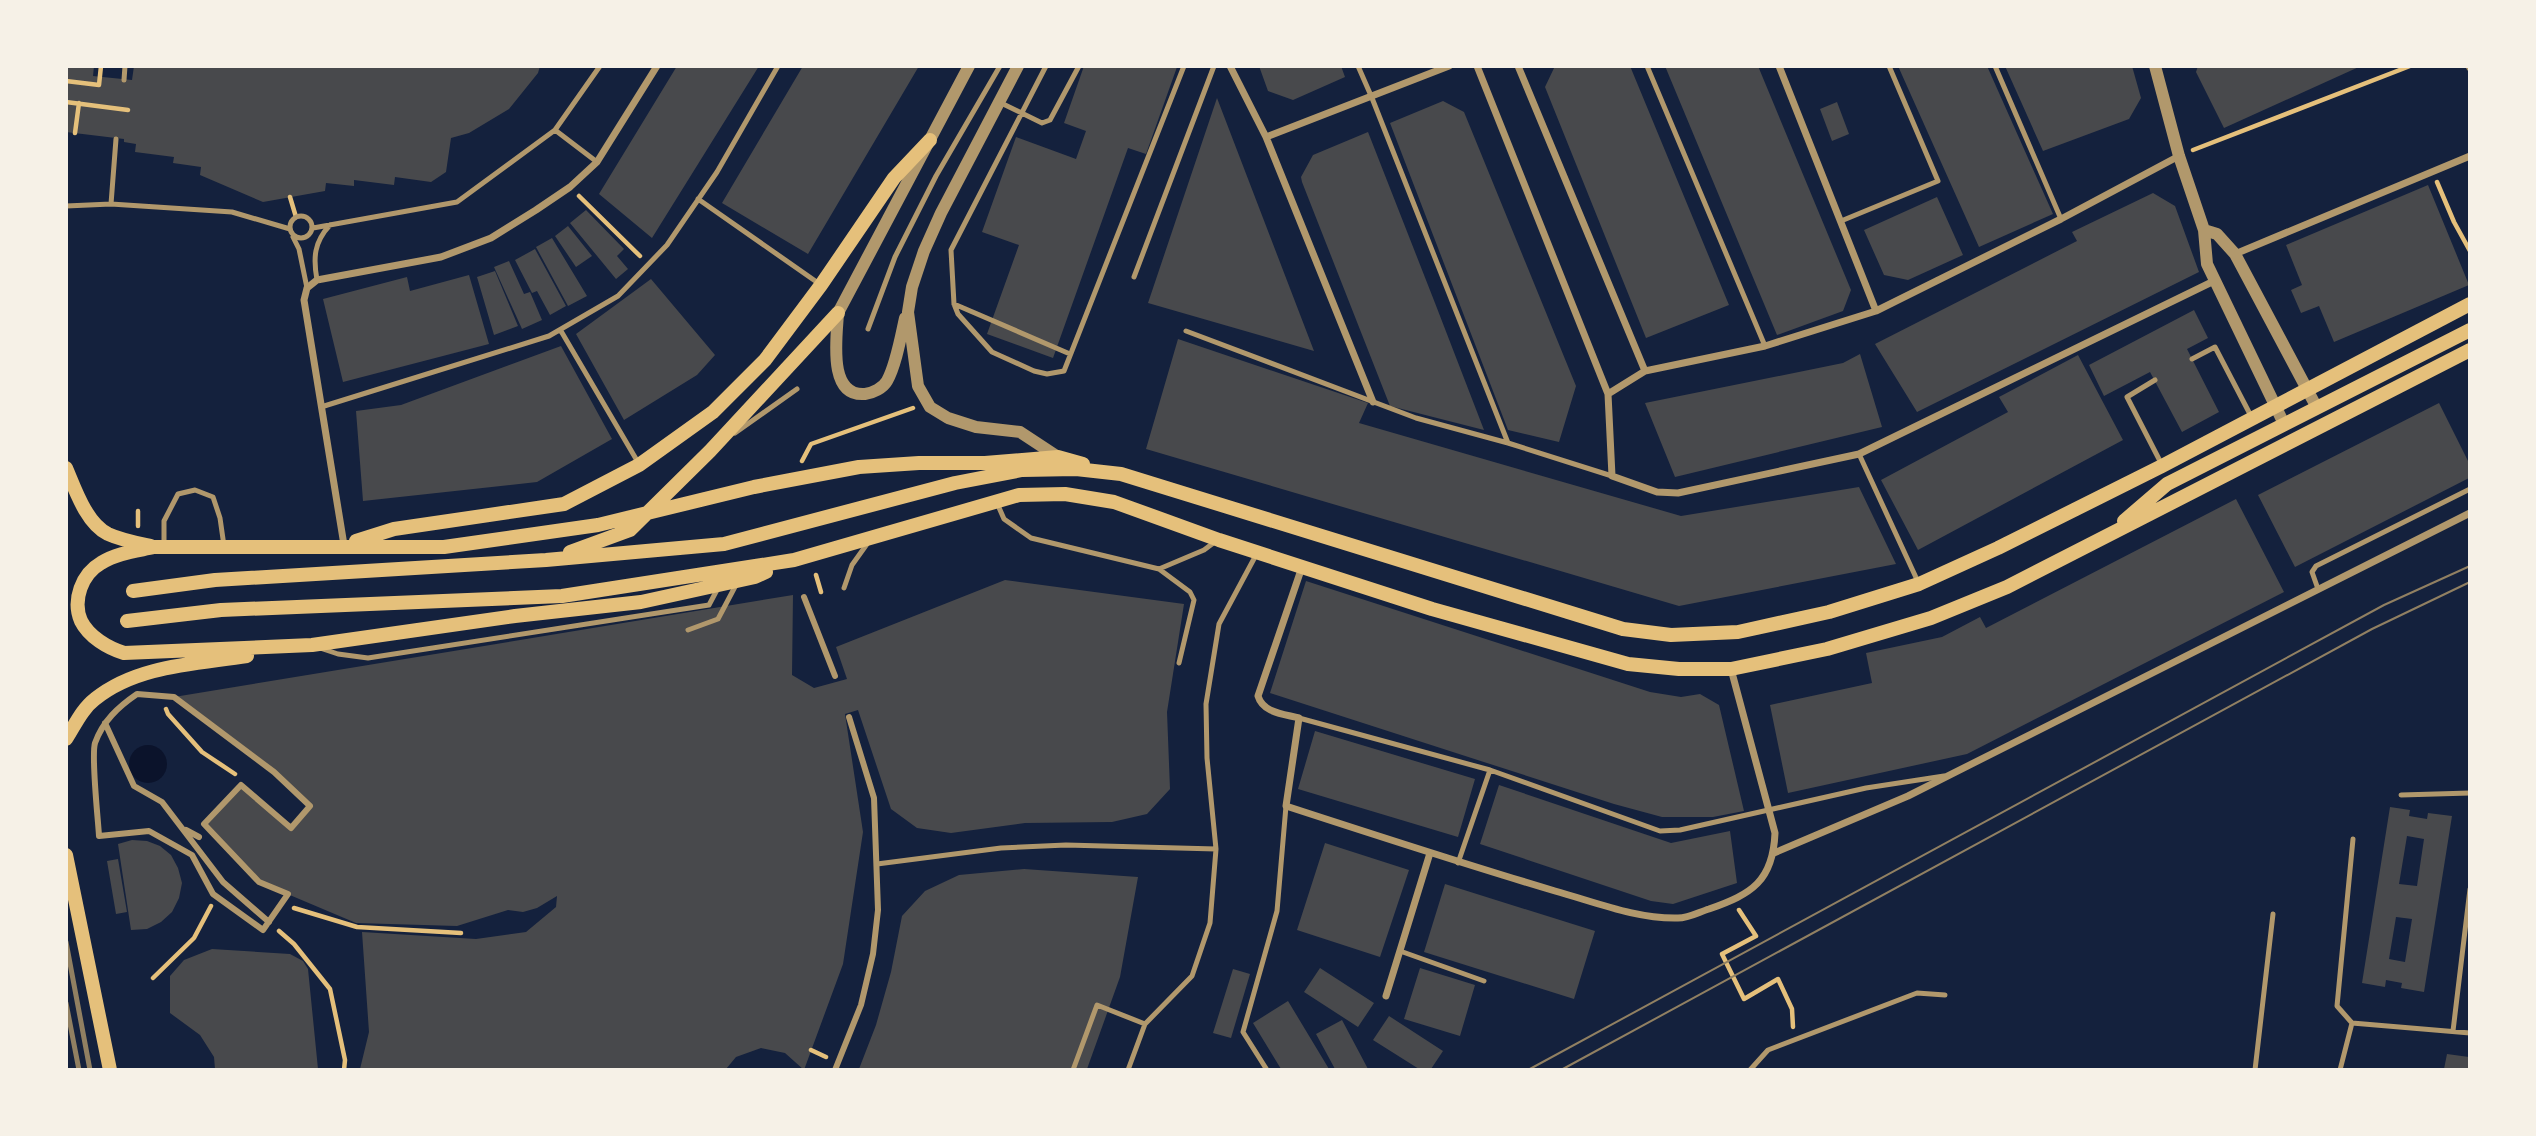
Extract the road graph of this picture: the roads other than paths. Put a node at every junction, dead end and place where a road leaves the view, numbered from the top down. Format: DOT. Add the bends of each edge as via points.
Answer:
graph roads {
  1 [pos="125,66"];
  2 [pos="600,66"];
  3 [pos="657,66"];
  4 [pos="778,66"];
  5 [pos="969,66"];
  6 [pos="1000,66"];
  7 [pos="1018,66"];
  8 [pos="1046,66"];
  9 [pos="1079,66"];
  10 [pos="1184,66"];
  11 [pos="1214,66"];
  12 [pos="1230,66"];
  13 [pos="1358,66"];
  14 [pos="1449,66"];
  15 [pos="1477,66"];
  16 [pos="1518,66"];
  17 [pos="1647,66"];
  18 [pos="1779,66"];
  19 [pos="1889,66"];
  20 [pos="1996,66"];
  21 [pos="2155,66"];
  22 [pos="124,80"];
  23 [pos="1372,97"];
  24 [pos="999,102"];
  25 [pos="1021,113"];
  26 [pos="555,130"];
  27 [pos="1266,137"];
  28 [pos="116,139"];
  29 [pos="930,140"];
  30 [pos="2179,156"];
  31 [pos="2469,156"];
  32 [pos="597,162"];
  33 [pos="698,198"];
  34 [pos="111,204"];
  35 [pos="66,206"];
  36 [pos="2061,219"];
  37 [pos="1841,221"];
  38 [pos="331,224"];
  39 [pos="313,228"];
  40 [pos="289,229"];
  41 [pos="2204,230"];
  42 [pos="293,236"];
  43 [pos="2235,254"];
  44 [pos="1134,277"];
  45 [pos="317,280"];
  46 [pos="2214,281"];
  47 [pos="821,285"];
  48 [pos="912,287"];
  49 [pos="307,288"];
  50 [pos="954,304"];
  51 [pos="2469,304"];
  52 [pos="1877,311"];
  53 [pos="838,313"];
  54 [pos="868,329"];
  55 [pos="2469,330"];
  56 [pos="561,331"];
  57 [pos="1186,331"];
  58 [pos="1765,346"];
  59 [pos="2469,350"];
  60 [pos="1070,355"];
  61 [pos="2192,359"];
  62 [pos="1645,371"];
  63 [pos="2155,380"];
  64 [pos="797,389"];
  65 [pos="2308,389"];
  66 [pos="1608,394"];
  67 [pos="1373,402"];
  68 [pos="2276,406"];
  69 [pos="321,407"];
  70 [pos="2317,408"];
  71 [pos="2252,418"];
  72 [pos="2284,424"];
  73 [pos="1508,443"];
  74 [pos="709,451"];
  75 [pos="1859,454"];
  76 [pos="1058,457"];
  77 [pos="639,465"];
  78 [pos="2162,466"];
  79 [pos="66,468"];
  80 [pos="1121,474"];
  81 [pos="1612,476"];
  82 [pos="2469,489"];
  83 [pos="996,502"];
  84 [pos="2469,513"];
  85 [pos="870,538"];
  86 [pos="2104,538"];
  87 [pos="1219,540"];
  88 [pos="344,545"];
  89 [pos="224,546"];
  90 [pos="159,547"];
  91 [pos="1258,552"];
  92 [pos="546,560"];
  93 [pos="794,560"];
  94 [pos="1302,567"];
  95 [pos="1159,569"];
  96 [pos="738,580"];
  97 [pos="1919,584"];
  98 [pos="719,585"];
  99 [pos="844,588"];
  100 [pos="2318,589"];
  101 [pos="134,591"];
  102 [pos="804,597"];
  103 [pos="127,621"];
  104 [pos="688,630"];
  105 [pos="312,645"];
  106 [pos="278,647"];
  107 [pos="1179,663"];
  108 [pos="1731,669"];
  109 [pos="835,676"];
  110 [pos="849,717"];
  111 [pos="1299,718"];
  112 [pos="105,723"];
  113 [pos="66,739"];
  114 [pos="1490,770"];
  115 [pos="1948,775"];
  116 [pos="2469,793"];
  117 [pos="2400,795"];
  118 [pos="1286,806"];
  119 [pos="1769,811"];
  120 [pos="181,827"];
  121 [pos="198,837"];
  122 [pos="2353,839"];
  123 [pos="1216,849"];
  124 [pos="1430,853"];
  125 [pos="1774,853"];
  126 [pos="66,855"];
  127 [pos="877,863"];
  128 [pos="1458,863"];
  129 [pos="2469,889"];
  130 [pos="2273,914"];
  131 [pos="269,922"];
  132 [pos="1400,951"];
  133 [pos="1483,981"];
  134 [pos="1945,995"];
  135 [pos="1386,996"];
  136 [pos="2352,1023"];
  137 [pos="1145,1024"];
  138 [pos="2453,1031"];
  139 [pos="2469,1033"];
  140 [pos="110,1069"];
  141 [pos="835,1069"];
  142 [pos="1073,1069"];
  143 [pos="1128,1069"];
  144 [pos="1267,1069"];
  145 [pos="1750,1069"];
  146 [pos="2255,1069"];
  147 [pos="2340,1069"];
  1 -- 22 [label="lane"];
  2 -- 26 [label="lane"];
  3 -- 32 [label="street"];
  4 -- 33 [label="lane"];
  5 -- 29 [label="street"];
  6 -- 54 [label="lane" via="901,245"];
  7 -- 24 [label="street"];
  8 -- 25 [label="lane"];
  9 -- 25 [label="lane" via="1050,120 1042,123"];
  10 -- 60 [label="lane"];
  11 -- 44 [label="lane"];
  12 -- 27 [label="street"];
  13 -- 23 [label="lane"];
  14 -- 23 [label="street"];
  15 -- 66 [label="street"];
  16 -- 62 [label="street"];
  17 -- 58 [label="lane"];
  18 -- 37 [label="street"];
  19 -- 37 [label="lane" via="1938,181"];
  20 -- 36 [label="lane"];
  21 -- 30 [label="street"];
  23 -- 27 [label="street"];
  23 -- 73 [label="lane"];
  24 -- 25 [label="lane"];
  24 -- 48 [label="street" via="941,213"];
  25 -- 50 [label="lane" via="951,250"];
  26 -- 32 [label="lane"];
  26 -- 38 [label="lane" via="457,202"];
  27 -- 67 [label="street"];
  28 -- 34 [label="lane"];
  29 -- 47 [label="main road" via="894,177"];
  29 -- 53 [label="street"];
  30 -- 36 [label="street"];
  30 -- 41 [label="street"];
  31 -- 43 [label="street"];
  32 -- 45 [label="street" via="570,187 491,238 441,257"];
  33 -- 47 [label="lane"];
  33 -- 56 [label="lane" via="667,245 618,296"];
  34 -- 35 [label="lane"];
  34 -- 40 [label="lane" via="232,212"];
  36 -- 52 [label="street"];
  37 -- 52 [label="street"];
  38 -- 39 [label="lane"];
  38 -- 45 [label="lane" via="315,248"];
  39 -- 40 [label="lane" via="307,218 296,217"];
  39 -- 42 [label="lane" via="303,239"];
  40 -- 42 [label="lane"];
  41 -- 43 [label="street" via="2217,234"];
  41 -- 46 [label="street" via="2207,264"];
  42 -- 49 [label="lane"];
  43 -- 65 [label="street"];
  45 -- 49 [label="street"];
  46 -- 68 [label="street"];
  46 -- 75 [label="street"];
  47 -- 77 [label="main road" via="765,360 713,412"];
  48 -- 53 [label="street" via="887,382 874,392 861,394 839,379"];
  48 -- 76 [label="street" via="908,312 918,387 930,407 976,427 1020,432"];
  49 -- 69 [label="street" via="304,300"];
  50 -- 60 [label="lane"];
  50 -- 60 [label="lane" via="992,352 1034,371 1064,371"];
  51 -- 65 [label="main road"];
  52 -- 58 [label="street"];
  53 -- 74 [label="main road"];
  55 -- 70 [label="main road"];
  56 -- 69 [label="lane"];
  56 -- 77 [label="lane"];
  57 -- 67 [label="lane"];
  58 -- 62 [label="street"];
  59 -- 86 [label="main road"];
  61 -- 71 [label="lane" via="2215,347"];
  62 -- 66 [label="street"];
  63 -- 78 [label="lane" via="2127,397"];
  64 -- 74 [label="lane"];
  65 -- 68 [label="main road"];
  65 -- 70 [label="street"];
  66 -- 81 [label="street"];
  67 -- 73 [label="lane"];
  68 -- 71 [label="main road"];
  68 -- 72 [label="street"];
  69 -- 88 [label="street"];
  70 -- 72 [label="main road"];
  71 -- 78 [label="main road"];
  72 -- 86 [label="main road" via="2167,484"];
  73 -- 81 [label="lane"];
  74 -- 92 [label="main road" via="630,530"];
  75 -- 81 [label="street" via="1678,493 1657,492"];
  75 -- 97 [label="lane"];
  76 -- 80 [label="main road"];
  76 -- 88 [label="main road" via="859,467 598,524 444,547"];
  77 -- 88 [label="main road" via="564,504 394,528"];
  78 -- 97 [label="main road"];
  79 -- 90 [label="main road" via="100,528 116,537"];
  80 -- 92 [label="main road" via="1022,470 955,483 724,544"];
  80 -- 97 [label="main road" via="1623,629 1671,635 1738,632 1829,612"];
  82 -- 100 [label="lane" via="2316,566 2312,572"];
  83 -- 85 [label="main road"];
  83 -- 87 [label="main road" via="1019,495 1085,496"];
  83 -- 95 [label="lane" via="1004,519 1031,538"];
  84 -- 100 [label="street"];
  85 -- 93 [label="main road"];
  85 -- 99 [label="lane" via="852,565"];
  86 -- 108 [label="main road" via="2007,587 1931,618 1827,649"];
  87 -- 91 [label="main road"];
  87 -- 95 [label="lane"];
  88 -- 89 [label="main road"];
  89 -- 90 [label="main road"];
  89 -- 90 [label="lane" via="213,497 195,490 178,494 164,521"];
  90 -- 106 [label="main road" via="98,564 79,589 81,621 101,642 124,653"];
  91 -- 94 [label="main road"];
  91 -- 123 [label="lane" via="1219,624 1206,704"];
  92 -- 101 [label="main road" via="242,578"];
  93 -- 96 [label="main road"];
  93 -- 103 [label="main road" via="562,596 221,610"];
  94 -- 108 [label="main road" via="1628,664"];
  94 -- 111 [label="street" via="1258,696 1266,709"];
  95 -- 107 [label="lane" via="1194,600"];
  96 -- 98 [label="main road"];
  96 -- 104 [label="lane" via="718,619"];
  98 -- 105 [label="main road" via="641,602"];
  98 -- 105 [label="lane" via="709,605 368,658"];
  100 -- 115 [label="street"];
  102 -- 109 [label="street"];
  105 -- 106 [label="main road"];
  106 -- 113 [label="main road" via="149,671 121,682 94,699"];
  108 -- 119 [label="street"];
  110 -- 127 [label="street" via="874,798"];
  111 -- 114 [label="lane"];
  111 -- 118 [label="street"];
  112 -- 120 [label="street" via="134,786 162,802"];
  112 -- 131 [label="street" via="94,746 99,836 149,831 192,855 216,896 263,930"];
  112 -- 131 [label="street" via="137,694 174,697 274,772 310,806 290,828 241,785 204,824 259,881 288,894"];
  114 -- 119 [label="lane" via="1660,831"];
  114 -- 128 [label="lane"];
  115 -- 119 [label="lane"];
  115 -- 125 [label="street"];
  116 -- 117 [label="lane"];
  118 -- 124 [label="street"];
  118 -- 144 [label="lane" via="1277,911 1243,1032"];
  119 -- 125 [label="street" via="1776,833"];
  120 -- 121 [label="street"];
  120 -- 131 [label="street" via="223,882"];
  122 -- 136 [label="lane" via="2337,1006"];
  123 -- 127 [label="lane" via="1066,845"];
  123 -- 137 [label="lane" via="1210,923 1192,976"];
  124 -- 128 [label="street"];
  124 -- 132 [label="street"];
  125 -- 128 [label="street" via="1766,875 1751,891 1682,918 1638,915"];
  126 -- 140 [label="main road"];
  127 -- 141 [label="street" via="873,954 861,1005"];
  129 -- 138 [label="lane"];
  130 -- 146 [label="lane"];
  132 -- 133 [label="lane"];
  132 -- 135 [label="street"];
  134 -- 145 [label="lane" via="1917,993 1793,1040 1768,1050"];
  136 -- 138 [label="lane"];
  136 -- 147 [label="lane"];
  137 -- 142 [label="lane" via="1097,1005"];
  137 -- 143 [label="lane"];
  138 -- 139 [label="lane"];
}
